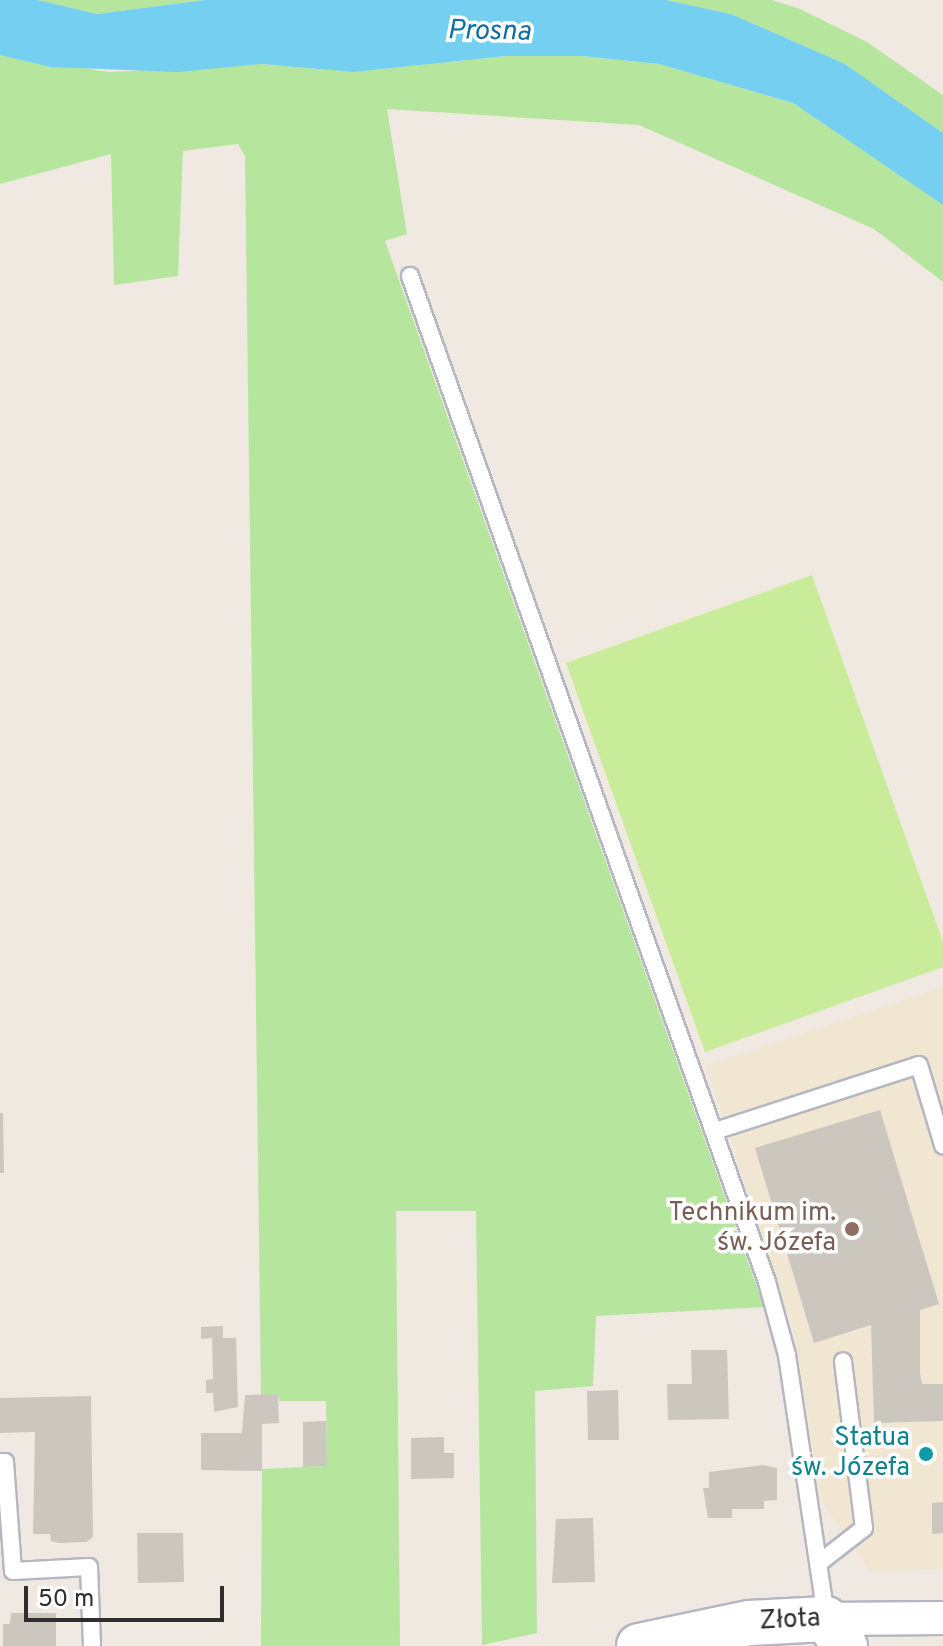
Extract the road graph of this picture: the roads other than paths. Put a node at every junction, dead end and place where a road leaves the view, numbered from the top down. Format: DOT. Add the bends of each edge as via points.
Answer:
graph roads {
  1 [pos="410,276"];
  2 [pos="715,1131"];
  3 [pos="943,1145"];
  4 [pos="843,1361"];
  5 [pos="0,1462"];
  6 [pos="819,1563"];
  7 [pos="943,1618"];
  8 [pos="836,1632"];
  9 [pos="92,1646"];
  10 [pos="639,1646"];
  1 -- 2 [label="lane"];
  2 -- 3 [label="lane" via="919,1065"];
  2 -- 6 [label="lane" via="780,1323"];
  4 -- 6 [label="lane" via="864,1528"];
  5 -- 9 [label="lane" via="5,1462 13,1571 89,1567"];
  6 -- 8 [label="lane"];
  7 -- 8 [label="street, Złota"];
  8 -- 10 [label="street, Złota" via="749,1623"];
}
